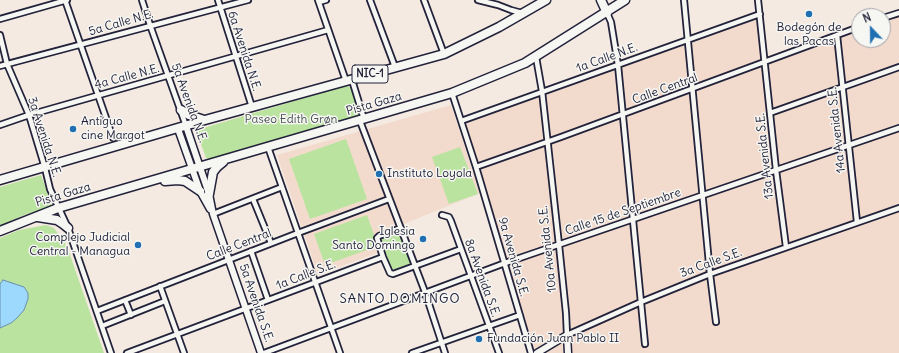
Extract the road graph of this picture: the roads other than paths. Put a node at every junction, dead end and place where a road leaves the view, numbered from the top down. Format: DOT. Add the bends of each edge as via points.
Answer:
graph roads {
  1 [pos="66,0"];
  2 [pos="142,0"];
  3 [pos="218,0"];
  4 [pos="248,0"];
  5 [pos="326,0"];
  6 [pos="370,0"];
  7 [pos="424,0"];
  8 [pos="478,0"];
  9 [pos="546,0"];
  10 [pos="602,0"];
  11 [pos="616,0"];
  12 [pos="624,0"];
  13 [pos="684,0"];
  14 [pos="758,0"];
  15 [pos="318,1"];
  16 [pos="220,8"];
  17 [pos="523,13"];
  18 [pos="607,13"];
  19 [pos="760,14"];
  20 [pos="0,19"];
  21 [pos="150,25"];
  22 [pos="328,30"];
  23 [pos="851,30"];
  24 [pos="0,35"];
  25 [pos="836,35"];
  26 [pos="688,40"];
  27 [pos="81,45"];
  28 [pos="444,54"];
  29 [pos="236,56"];
  30 [pos="536,57"];
  31 [pos="764,62"];
  32 [pos="7,64"];
  33 [pos="618,65"];
  34 [pos="0,66"];
  35 [pos="395,67"];
  36 [pos="899,67"];
  37 [pos="168,76"];
  38 [pos="349,81"];
  39 [pos="842,87"];
  40 [pos="693,89"];
  41 [pos="452,93"];
  42 [pos="542,93"];
  43 [pos="98,95"];
  44 [pos="252,107"];
  45 [pos="181,110"];
  46 [pos="770,113"];
  47 [pos="29,115"];
  48 [pos="623,115"];
  49 [pos="205,120"];
  50 [pos="362,120"];
  51 [pos="461,121"];
  52 [pos="0,125"];
  53 [pos="182,127"];
  54 [pos="899,128"];
  55 [pos="113,138"];
  56 [pos="547,142"];
  57 [pos="848,146"];
  58 [pos="268,147"];
  59 [pos="229,158"];
  60 [pos="476,167"];
  61 [pos="46,168"];
  62 [pos="196,168"];
  63 [pos="776,170"];
  64 [pos="0,180"];
  65 [pos="146,183"];
  66 [pos="282,187"];
  67 [pos="200,191"];
  68 [pos="209,194"];
  69 [pos="703,195"];
  70 [pos="253,199"];
  71 [pos="389,199"];
  72 [pos="58,208"];
  73 [pos="899,208"];
  74 [pos="213,214"];
  75 [pos="442,215"];
  76 [pos="33,217"];
  77 [pos="632,220"];
  78 [pos="857,222"];
  79 [pos="68,228"];
  80 [pos="401,228"];
  81 [pos="0,230"];
  82 [pos="298,233"];
  83 [pos="271,243"];
  84 [pos="559,245"];
  85 [pos="786,247"];
  86 [pos="461,249"];
  87 [pos="251,251"];
  88 [pos="383,257"];
  89 [pos="229,260"];
  90 [pos="505,263"];
  91 [pos="415,266"];
  92 [pos="710,274"];
  93 [pos="471,276"];
  94 [pos="315,282"];
  95 [pos="160,286"];
  96 [pos="425,292"];
  97 [pos="126,300"];
  98 [pos="268,300"];
  99 [pos="165,301"];
  100 [pos="641,302"];
  101 [pos="246,309"];
  102 [pos="96,311"];
  103 [pos="131,315"];
  104 [pos="520,315"];
  105 [pos="716,322"];
  106 [pos="102,326"];
  107 [pos="489,326"];
  108 [pos="332,328"];
  109 [pos="177,334"];
  110 [pos="567,336"];
  111 [pos="441,342"];
  112 [pos="645,344"];
  113 [pos="145,346"];
  114 [pos="111,353"];
  115 [pos="127,353"];
  116 [pos="147,353"];
  117 [pos="184,353"];
  118 [pos="263,353"];
  119 [pos="340,353"];
  120 [pos="412,353"];
  121 [pos="445,353"];
  122 [pos="499,353"];
  123 [pos="531,353"];
  124 [pos="537,353"];
  125 [pos="568,353"];
  1 -- 20 [label="street"];
  1 -- 27 [label="street"];
  2 -- 21 [label="street, 5a Avenida N.E."];
  3 -- 16 [label="street, 6a Avenida N.E."];
  4 -- 16 [label="street, 5a Calle N.E."];
  5 -- 15 [label="street"];
  6 -- 35 [label="street"];
  7 -- 28 [label="street"];
  8 -- 17 [label="street"];
  9 -- 17 [label="highway, NIC-1"];
  10 -- 18 [label="highway"];
  11 -- 12 [label="highway"];
  12 -- 18 [label="highway, Pista Gaza"];
  13 -- 26 [label="street"];
  14 -- 19 [label="street, 13a Avenida S.E."];
  15 -- 22 [label="street"];
  16 -- 21 [label="street, 5a Calle N.E."];
  16 -- 29 [label="street, 6a Avenida N.E."];
  17 -- 28 [label="highway, NIC-1"];
  18 -- 30 [label="highway, Pista Gaza"];
  18 -- 33 [label="street" via="611,22"];
  19 -- 26 [label="street, 1a Calle N.E."];
  19 -- 31 [label="street, 13a Avenida S.E."];
  21 -- 27 [label="street, 5a Calle N.E."];
  21 -- 37 [label="street, 5a Avenida N.E."];
  22 -- 29 [label="street, 4a Calle N.E."];
  22 -- 38 [label="street"];
  23 -- 25 [label="street, Calle Central"];
  24 -- 32 [label="street, 3a Avenida N.E."];
  25 -- 31 [label="street, Calle Central"];
  25 -- 39 [label="street, 14a Avenida S.E."];
  26 -- 33 [label="street, 1a Calle N.E."];
  26 -- 40 [label="street"];
  27 -- 32 [label="street, 5a Calle N.E."];
  27 -- 43 [label="street"];
  28 -- 35 [label="highway, NIC-1"];
  29 -- 37 [label="street, 4a Calle N.E."];
  29 -- 44 [label="street, 6a Avenida N.E."];
  30 -- 41 [label="highway, Pista Gaza" via="516,68"];
  30 -- 42 [label="street, 10a Avenida S.E."];
  31 -- 40 [label="street, Calle Central"];
  31 -- 46 [label="street, 13a Avenida S.E."];
  32 -- 34 [label="street, 5a Calle N.E."];
  32 -- 47 [label="street, 3a Avenida N.E."];
  33 -- 42 [label="street, 1a Calle N.E."];
  33 -- 48 [label="street"];
  35 -- 38 [label="highway, NIC-1"];
  36 -- 39 [label="street"];
  37 -- 43 [label="street, 4a Calle N.E."];
  37 -- 45 [label="street, 5a Avenida N.E."];
  38 -- 44 [label="highway, NIC-1"];
  38 -- 50 [label="street"];
  39 -- 46 [label="street"];
  39 -- 57 [label="street, 14a Avenida S.E."];
  40 -- 48 [label="street, Calle Central"];
  40 -- 69 [label="street"];
  41 -- 50 [label="highway, Pista Gaza"];
  41 -- 51 [label="street, 9a Avenida S.E."];
  42 -- 51 [label="street, 1a Calle N.E."];
  42 -- 56 [label="street, 10a Avenida S.E."];
  43 -- 47 [label="street, 4a Calle N.E."];
  43 -- 55 [label="street"];
  44 -- 49 [label="highway, NIC-1"];
  45 -- 49 [label="highway"];
  45 -- 53 [label="street, 5a Avenida N.E."];
  46 -- 63 [label="street, 13a Avenida S.E."];
  47 -- 52 [label="street, 4a Calle N.E."];
  47 -- 61 [label="street, 3a Avenida N.E."];
  48 -- 56 [label="street, Calle Central"];
  48 -- 77 [label="street"];
  49 -- 53 [label="highway, NIC-1"];
  50 -- 58 [label="highway, Pista Gaza"];
  50 -- 71 [label="street"];
  51 -- 60 [label="street, 9a Avenida S.E."];
  53 -- 61 [label="highway, NIC-1"];
  53 -- 62 [label="street, 5a Avenida N.E."];
  54 -- 57 [label="street, Calle 15 de Septiembre"];
  56 -- 60 [label="street, Calle Central"];
  56 -- 84 [label="street, 10a Avenida S.E."];
  57 -- 63 [label="street, Calle 15 de Septiembre"];
  57 -- 78 [label="street, 14a Avenida S.E."];
  58 -- 59 [label="highway, Pista Gaza"];
  58 -- 66 [label="street"];
  59 -- 62 [label="highway, Pista Gaza"];
  59 -- 68 [label="highway" via="214,172"];
  60 -- 90 [label="street, 9a Avenida S.E."];
  61 -- 64 [label="highway, NIC-1"];
  61 -- 72 [label="street, 3a Avenida N.E." via="50,189"];
  62 -- 65 [label="highway, Pista Gaza"];
  62 -- 67 [label="street, 5a Avenida N.E."];
  62 -- 68 [label="street, 5a Avenida N.E."];
  63 -- 69 [label="street, Calle 15 de Septiembre"];
  63 -- 85 [label="street, 13a Avenida S.E."];
  65 -- 67 [label="highway" via="182,180"];
  65 -- 72 [label="highway, Pista Gaza"];
  66 -- 70 [label="street"];
  66 -- 82 [label="street"];
  67 -- 74 [label="street, 5a Avenida N.E."];
  68 -- 74 [label="street, 5a Avenida N.E."];
  69 -- 77 [label="street, Calle 15 de Septiembre"];
  69 -- 92 [label="street"];
  70 -- 74 [label="street"];
  70 -- 83 [label="street"];
  71 -- 80 [label="street"];
  71 -- 82 [label="street, Calle Central"];
  72 -- 76 [label="highway, Pista Gaza"];
  72 -- 79 [label="street, 3a Avenida N.E."];
  73 -- 78 [label="street, 3a Calle S.E."];
  74 -- 89 [label="street, 5a Avenida N.E."];
  75 -- 86 [label="street, 8a Avenida S.E." via="449,216"];
  76 -- 79 [label="highway" via="57,220"];
  76 -- 81 [label="highway, Pista Gaza"];
  77 -- 84 [label="street, Calle 15 de Septiembre"];
  77 -- 100 [label="street"];
  78 -- 85 [label="street, 3a Calle S.E."];
  79 -- 102 [label="street, 3a Avenida N.E."];
  80 -- 88 [label="street" via="377,238"];
  80 -- 91 [label="street"];
  82 -- 83 [label="street, Calle Central"];
  82 -- 94 [label="street"];
  83 -- 87 [label="street, Calle Central"];
  84 -- 90 [label="street, Calle 15 de Septiembre"];
  84 -- 110 [label="street, 10a Avenida S.E."];
  85 -- 92 [label="street, 3a Calle S.E."];
  86 -- 91 [label="street"];
  86 -- 93 [label="street, 8a Avenida S.E."];
  87 -- 89 [label="street, Calle Central"];
  87 -- 98 [label="street"];
  88 -- 91 [label="street" via="388,270 393,274"];
  88 -- 94 [label="street, 1a Calle S.E."];
  89 -- 95 [label="street, Calle Central"];
  89 -- 101 [label="street, 5a Avenida S.E."];
  90 -- 93 [label="street, Calle 15 de Septiembre"];
  90 -- 104 [label="street, 9a Avenida S.E."];
  91 -- 96 [label="street"];
  92 -- 100 [label="street, 3a Calle S.E."];
  92 -- 105 [label="street"];
  93 -- 96 [label="street, Calle 15 de Septiembre"];
  93 -- 107 [label="street, 8a Avenida S.E."];
  94 -- 98 [label="street, 1a Calle S.E."];
  94 -- 108 [label="street"];
  95 -- 97 [label="street, Calle Central"];
  95 -- 99 [label="street"];
  96 -- 108 [label="street, Calle 15 de Septiembre"];
  96 -- 111 [label="street"];
  97 -- 102 [label="street, Calle Central"];
  97 -- 103 [label="street"];
  98 -- 101 [label="street, 1a Calle S.E."];
  99 -- 103 [label="street"];
  99 -- 109 [label="street"];
  100 -- 110 [label="street, 3a Calle S.E."];
  100 -- 112 [label="street"];
  101 -- 109 [label="street, 1a Calle S.E."];
  101 -- 118 [label="street, 5a Avenida S.E."];
  102 -- 106 [label="street, 3a Avenida N.E."];
  103 -- 106 [label="street"];
  104 -- 107 [label="street"];
  104 -- 123 [label="street, 9a Avenida S.E."];
  106 -- 114 [label="street, 3a Avenida N.E."];
  107 -- 111 [label="street"];
  107 -- 122 [label="street, 8a Avenida S.E."];
  108 -- 118 [label="street, Calle 15 de Septiembre"];
  108 -- 119 [label="street"];
  109 -- 113 [label="street, 1a Calle S.E."];
  109 -- 117 [label="street"];
  110 -- 124 [label="street, 3a Calle S.E."];
  110 -- 125 [label="street, 10a Avenida S.E."];
  111 -- 120 [label="street"];
  111 -- 121 [label="street"];
  113 -- 115 [label="street, 1a Calle S.E."];
  113 -- 116 [label="street"];
}
